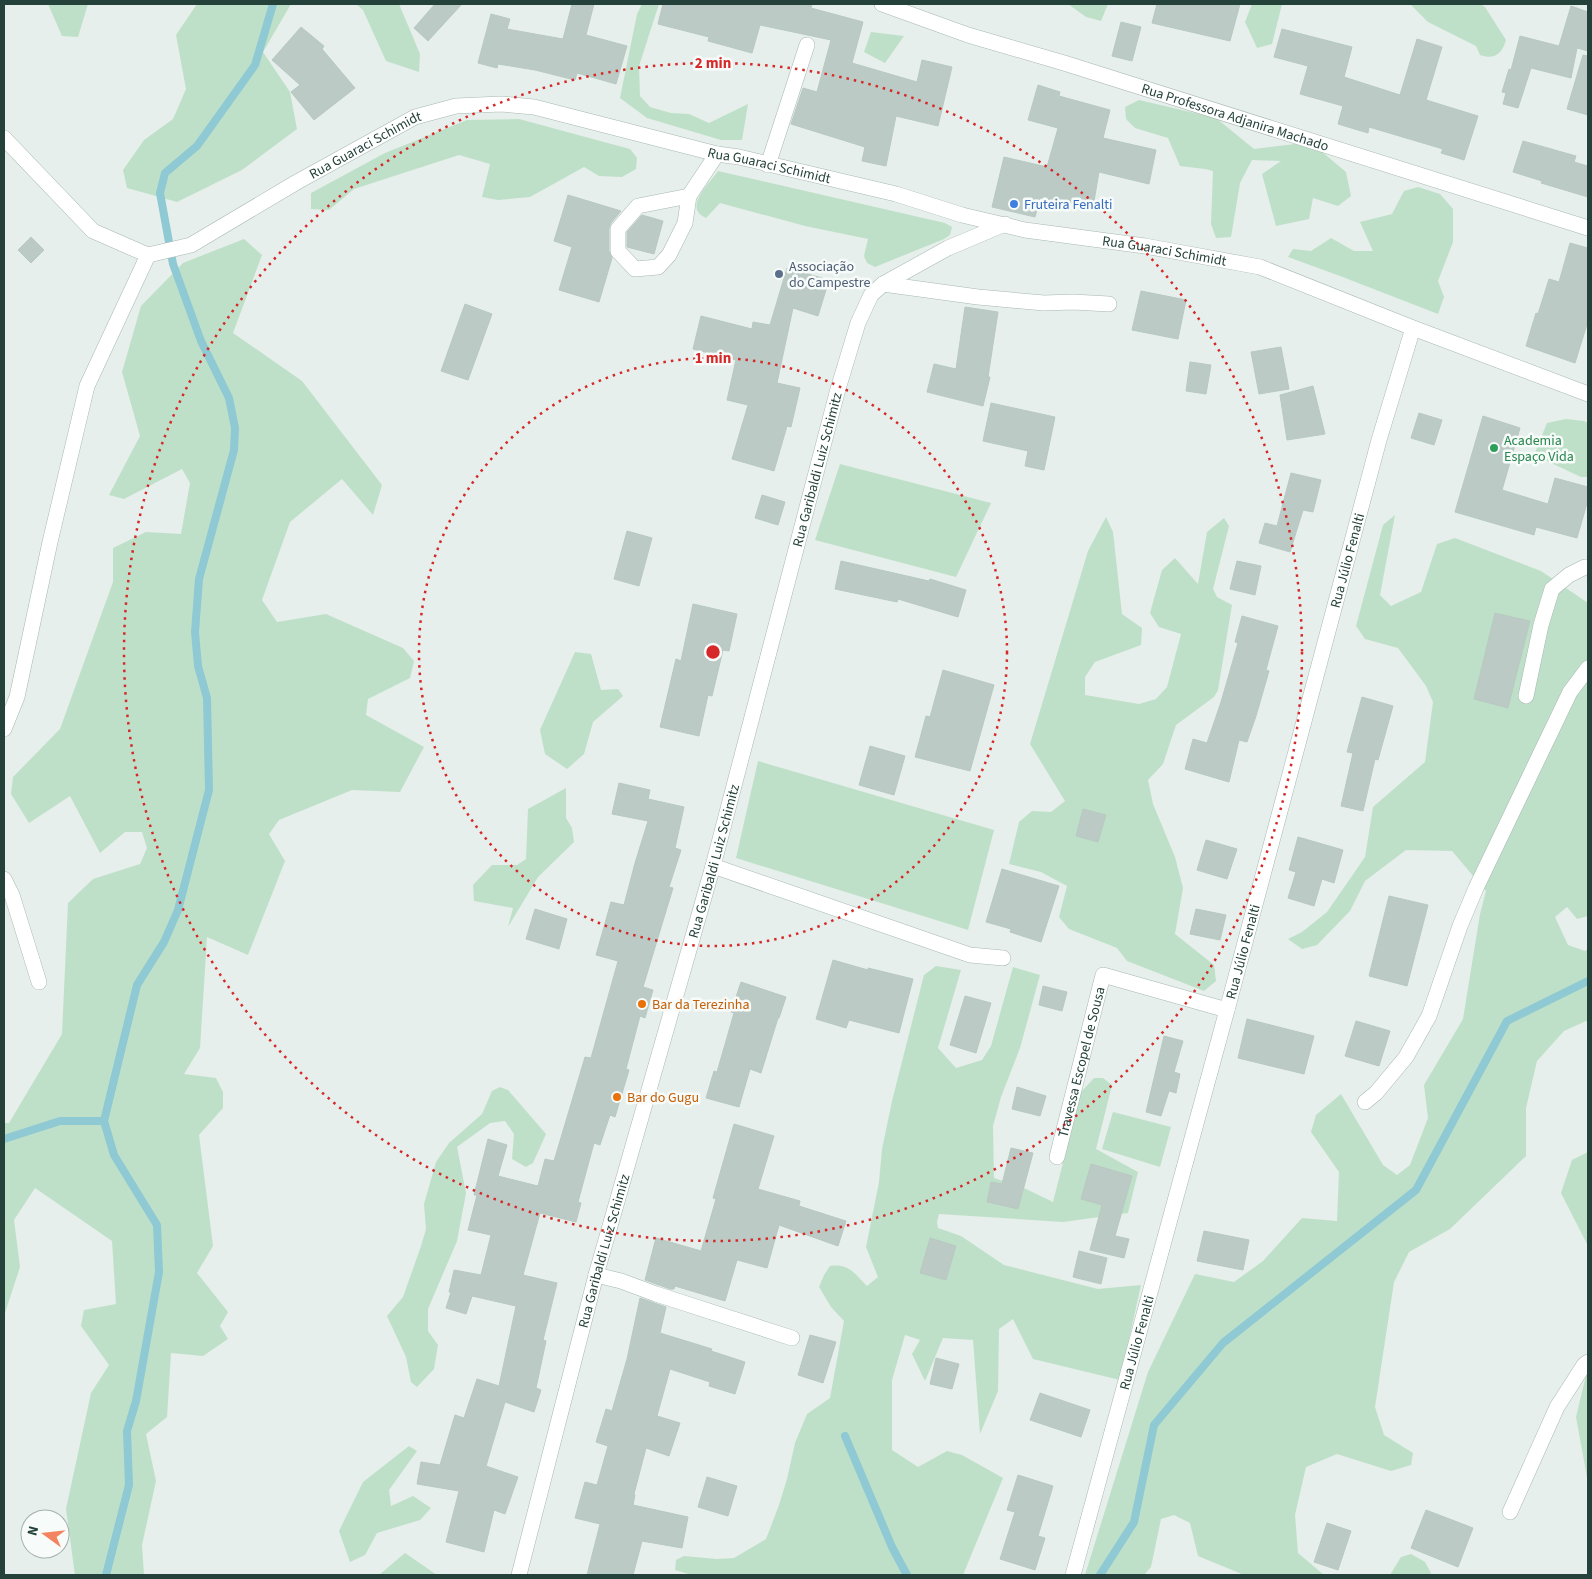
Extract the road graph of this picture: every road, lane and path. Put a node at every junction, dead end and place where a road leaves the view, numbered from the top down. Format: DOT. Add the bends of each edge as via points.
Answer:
graph roads {
  1 [pos="882,4"];
  2 [pos="807,45"];
  3 [pos="4,138"];
  4 [pos="717,154"];
  5 [pos="768,165"];
  6 [pos="689,196"];
  7 [pos="1005,224"];
  8 [pos="1588,228"];
  9 [pos="148,255"];
  10 [pos="883,284"];
  11 [pos="1109,304"];
  12 [pos="1413,328"];
  13 [pos="1588,394"];
  14 [pos="1588,568"];
  15 [pos="1588,668"];
  16 [pos="1526,696"];
  17 [pos="4,729"];
  18 [pos="713,866"];
  19 [pos="4,879"];
  20 [pos="1004,958"];
  21 [pos="39,982"];
  22 [pos="1227,1010"];
  23 [pos="1365,1102"];
  24 [pos="1057,1157"];
  25 [pos="596,1274"];
  26 [pos="792,1338"];
  27 [pos="1588,1362"];
  28 [pos="1510,1512"];
  29 [pos="520,1575"];
  30 [pos="1073,1575"];
  1 -- 8 [label="street, Rua Professora Adjanira Machado" via="968,35"];
  2 -- 5 [label="street"];
  3 -- 9 [label="street" via="94,231"];
  4 -- 5 [label="street, Rua Guaraci Schimidt"];
  4 -- 6 [label="street"];
  4 -- 9 [label="street, Rua Guaraci Schimidt" via="534,107 501,104 456,106 415,117 191,245"];
  5 -- 7 [label="street, Rua Guaraci Schimidt" via="896,194 962,215"];
  6 -- 6 [label="street" via="638,206 618,229 618,251 635,269 658,267 669,255 685,223"];
  7 -- 10 [label="street, Rua Garibaldi Luiz Schimitz" via="948,248"];
  7 -- 12 [label="street, Rua Guaraci Schimidt" via="1025,230 1145,246 1260,267"];
  9 -- 17 [label="street" via="87,386 17,697"];
  10 -- 11 [label="street" via="1044,303"];
  10 -- 18 [label="street, Rua Garibaldi Luiz Schimitz" via="871,295 858,323 838,389"];
  12 -- 13 [label="street, Rua Guaraci Schimidt"];
  12 -- 22 [label="street, Rua Júlio Fenalti" via="1379,440"];
  14 -- 16 [label="street" via="1569,575 1552,589 1540,626"];
  15 -- 23 [label="street" via="1570,692 1476,888 1429,1016 1406,1057"];
  18 -- 20 [label="street" via="970,956"];
  18 -- 25 [label="street, Rua Garibaldi Luiz Schimitz"];
  19 -- 21 [label="street"];
  22 -- 24 [label="street, Travessa Escopel de Sousa" via="1103,975"];
  22 -- 30 [label="street, Rua Júlio Fenalti"];
  25 -- 26 [label="street"];
  25 -- 29 [label="street, Rua Garibaldi Luiz Schimitz"];
  27 -- 28 [label="street" via="1557,1407"];
}
